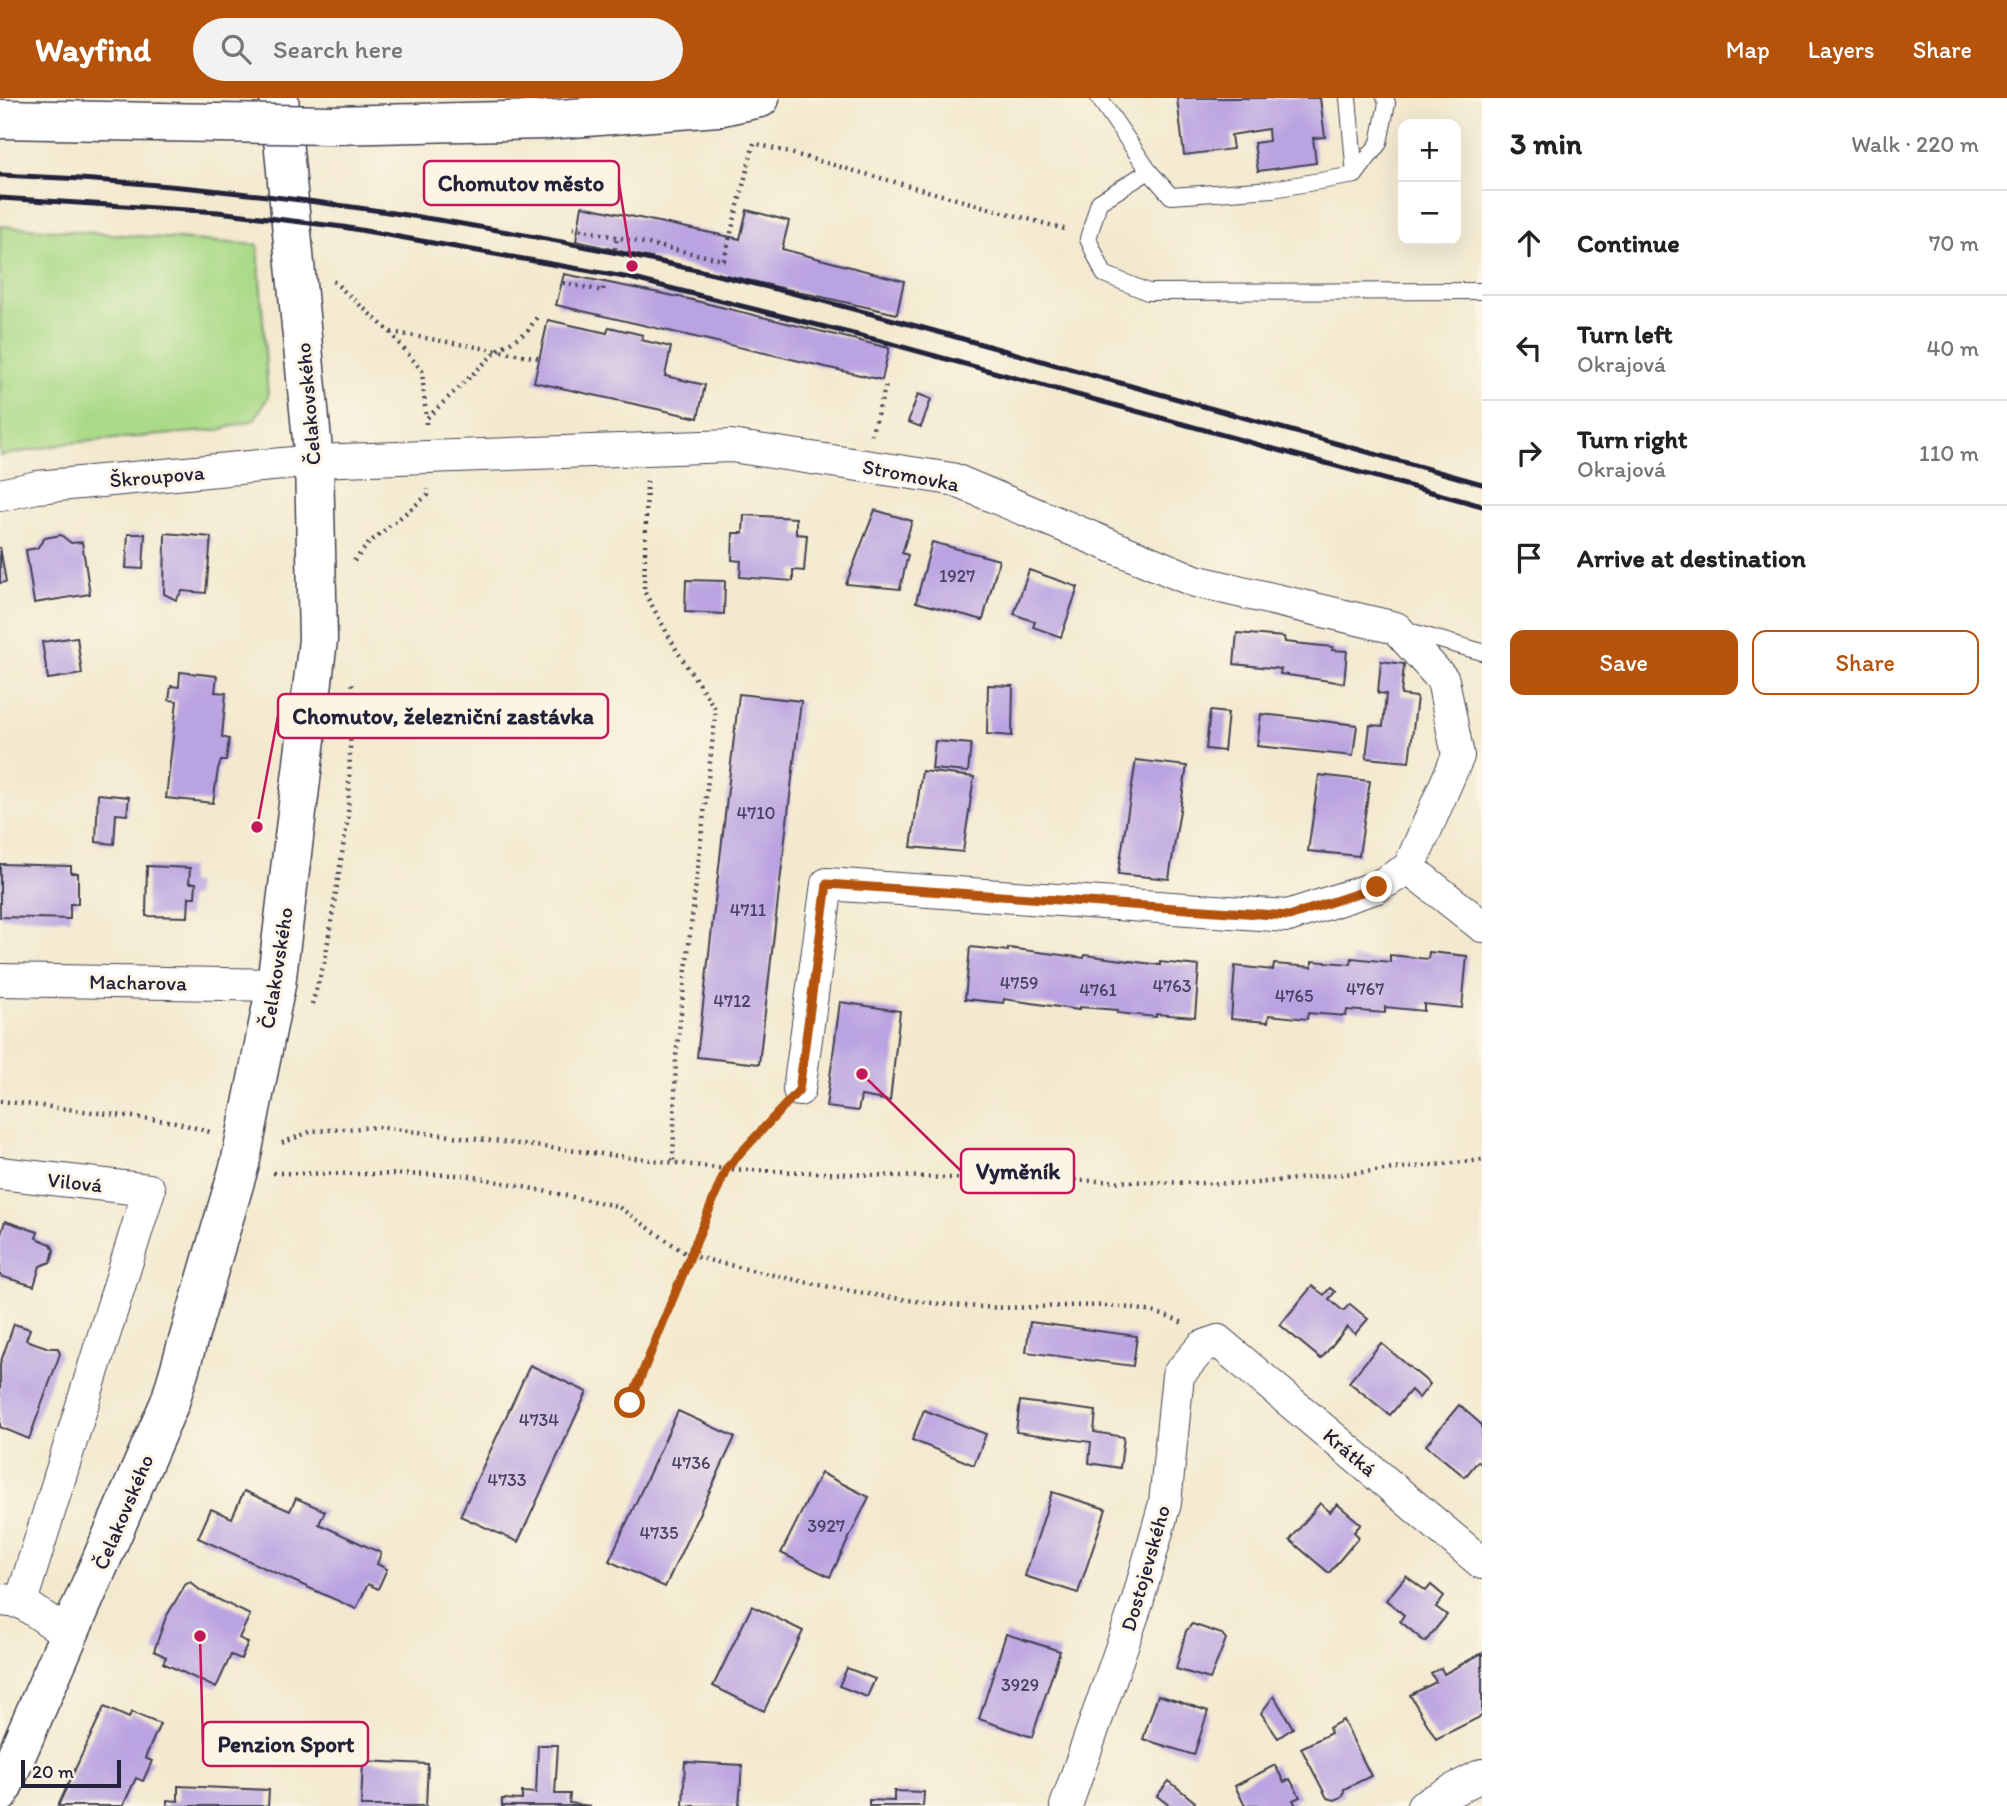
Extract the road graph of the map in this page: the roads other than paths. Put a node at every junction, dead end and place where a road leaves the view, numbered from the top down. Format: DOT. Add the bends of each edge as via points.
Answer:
graph roads {
  1 [pos="279,98"];
  2 [pos="760,98"];
  3 [pos="1099,98"];
  4 [pos="1348,98"];
  5 [pos="1385,98"];
  6 [pos="0,119"];
  7 [pos="1149,171"];
  8 [pos="1355,175"];
  9 [pos="1482,290"];
  10 [pos="314,461"];
  11 [pos="0,495"];
  12 [pos="1396,628"];
  13 [pos="1482,652"];
  14 [pos="1409,868"];
  15 [pos="1482,926"];
  16 [pos="0,980"];
  17 [pos="276,985"];
  18 [pos="799,1090"];
  19 [pos="0,1173"];
  20 [pos="1218,1341"];
  21 [pos="1482,1563"];
  22 [pos="11,1601"];
  23 [pos="70,1635"];
  24 [pos="1482,1775"];
  25 [pos="0,1793"];
  26 [pos="1066,1806"];
  27 [pos="1423,1806"];
  1 -- 10 [label="main road, Čelakovského"];
  2 -- 6 [label="main road, bridge" via="718,107 546,120 331,125"];
  3 -- 7 [label="lane"];
  4 -- 8 [label="lane"];
  5 -- 8 [label="lane" via="1379,143"];
  7 -- 8 [label="lane" via="1171,196 1273,189"];
  7 -- 9 [label="lane" via="1099,202 1087,239 1104,274 1148,292"];
  10 -- 11 [label="street, Škroupova" via="37,487"];
  10 -- 12 [label="street, Stromovka" via="732,446 863,464 952,479 1195,581"];
  10 -- 17 [label="main road, Čelakovského" via="318,640"];
  12 -- 13 [label="lane, Stromovka"];
  12 -- 14 [label="street" via="1443,680 1458,756"];
  14 -- 15 [label="street"];
  14 -- 18 [label="street" via="1377,887 1289,916 827,884"];
  16 -- 17 [label="street, Macharova"];
  17 -- 23 [label="main road, Čelakovského" via="239,1169 170,1402"];
  19 -- 22 [label="street, Vilová" via="149,1190"];
  20 -- 21 [label="street, Krátká"];
  20 -- 26 [label="street, Dostojevského" via="1202,1347 1178,1375 1165,1503 1137,1603"];
  22 -- 23 [label="street"];
  23 -- 25 [label="main road, Čelakovského"];
  24 -- 27 [label="street"];
}
